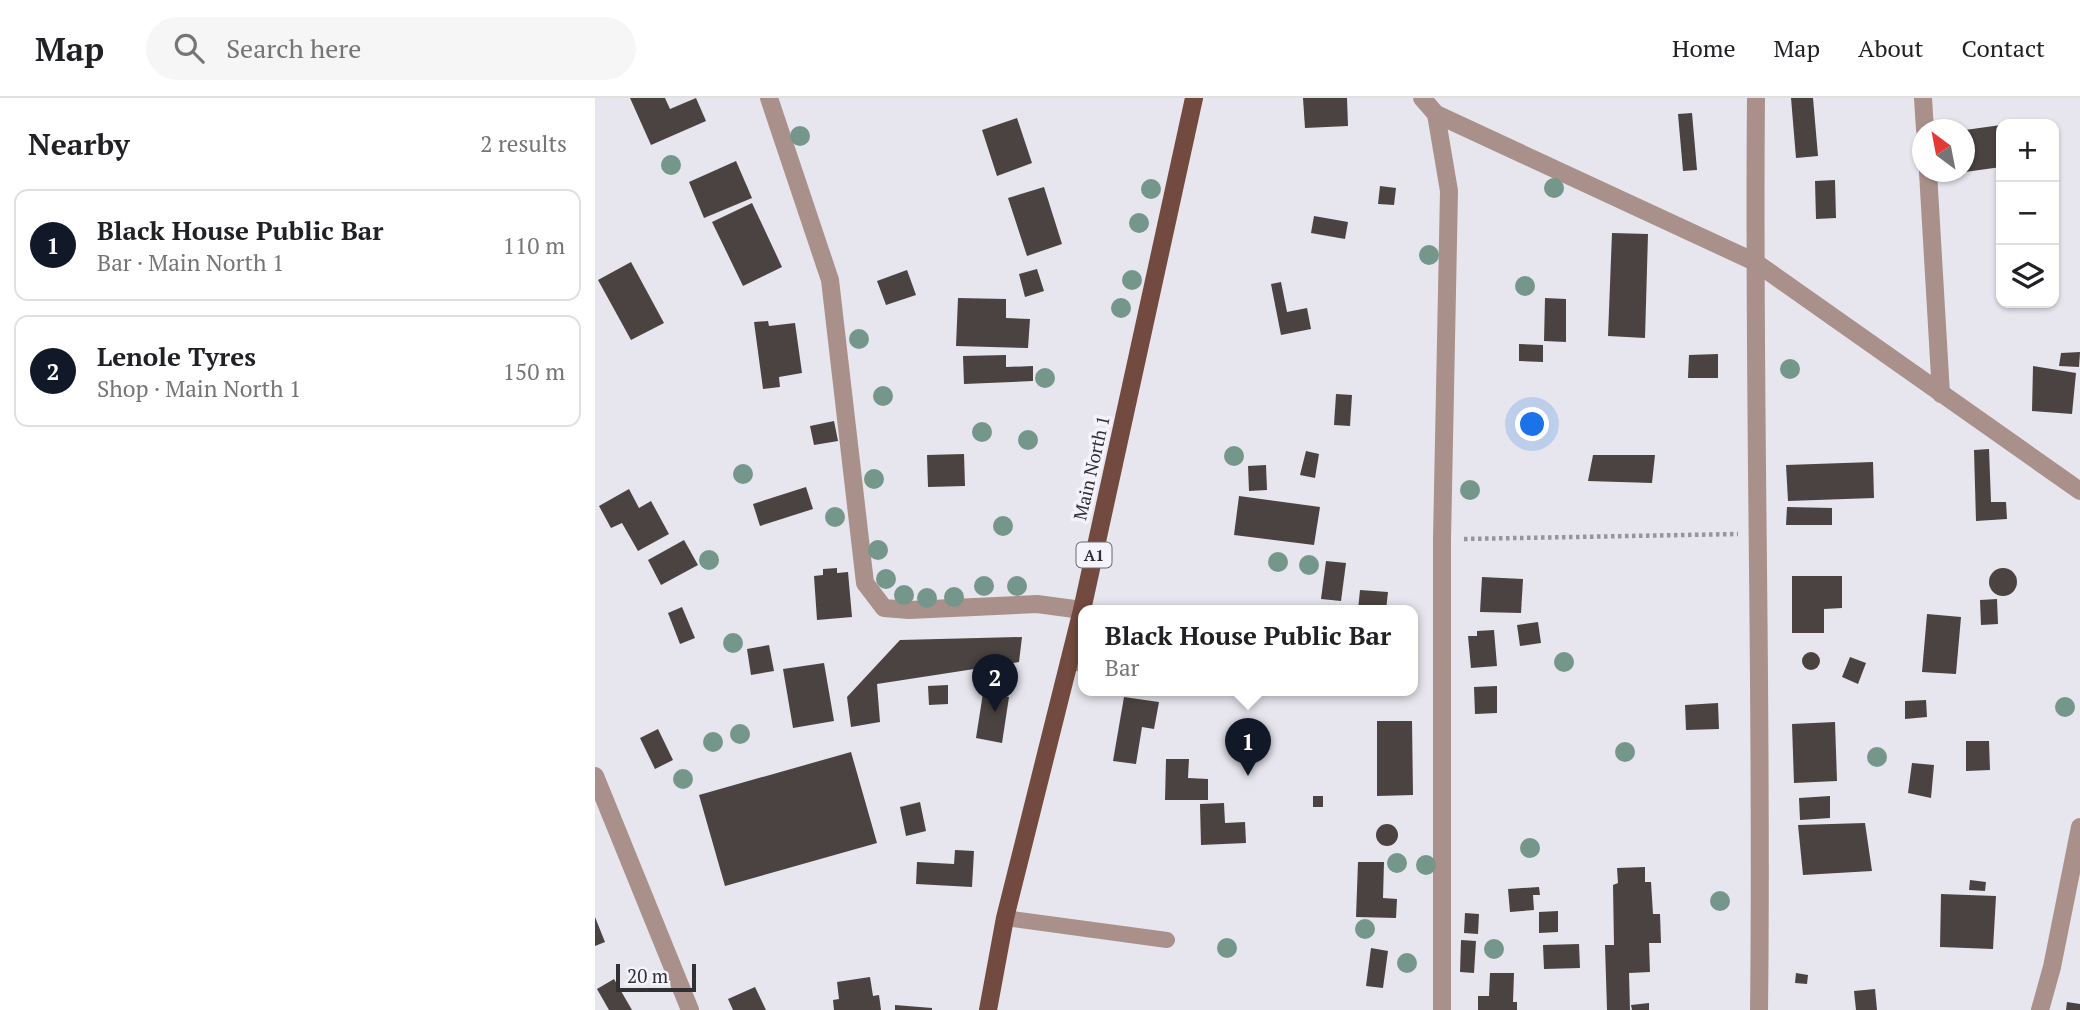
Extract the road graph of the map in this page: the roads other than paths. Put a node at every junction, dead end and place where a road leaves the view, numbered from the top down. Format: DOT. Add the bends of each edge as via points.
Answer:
graph roads {
  1 [pos="769,98"];
  2 [pos="1194,98"];
  3 [pos="1422,98"];
  4 [pos="1756,98"];
  5 [pos="1923,98"];
  6 [pos="1436,114"];
  7 [pos="1924,119"];
  8 [pos="1929,182"];
  9 [pos="1755,262"];
  10 [pos="1941,394"];
  11 [pos="2080,491"];
  12 [pos="1083,605"];
  13 [pos="1078,609"];
  14 [pos="1078,645"];
  15 [pos="1076,663"];
  16 [pos="595,776"];
  17 [pos="2080,827"];
  18 [pos="1005,918"];
  19 [pos="1167,940"];
  20 [pos="690,1010"];
  21 [pos="988,1010"];
  22 [pos="1442,1010"];
  23 [pos="1759,1010"];
  24 [pos="2040,1010"];
  1 -- 13 [label="street" via="830,280 865,583 884,608 1037,604"];
  2 -- 12 [label="main road, Main North 1 / A1"];
  3 -- 6 [label="street"];
  4 -- 9 [label="street"];
  5 -- 7 [label="street"];
  6 -- 9 [label="street"];
  6 -- 22 [label="street" via="1449,191 1442,540"];
  8 -- 10 [label="street"];
  9 -- 10 [label="street"];
  9 -- 23 [label="street"];
  10 -- 11 [label="street"];
  14 -- 15 [label="main road, Main North 1 / A1"];
  15 -- 18 [label="main road, Main North 1 / A1"];
  16 -- 20 [label="street"];
  17 -- 24 [label="street"];
  18 -- 19 [label="lane"];
  18 -- 21 [label="main road, Main North 1 / A1"];
}
